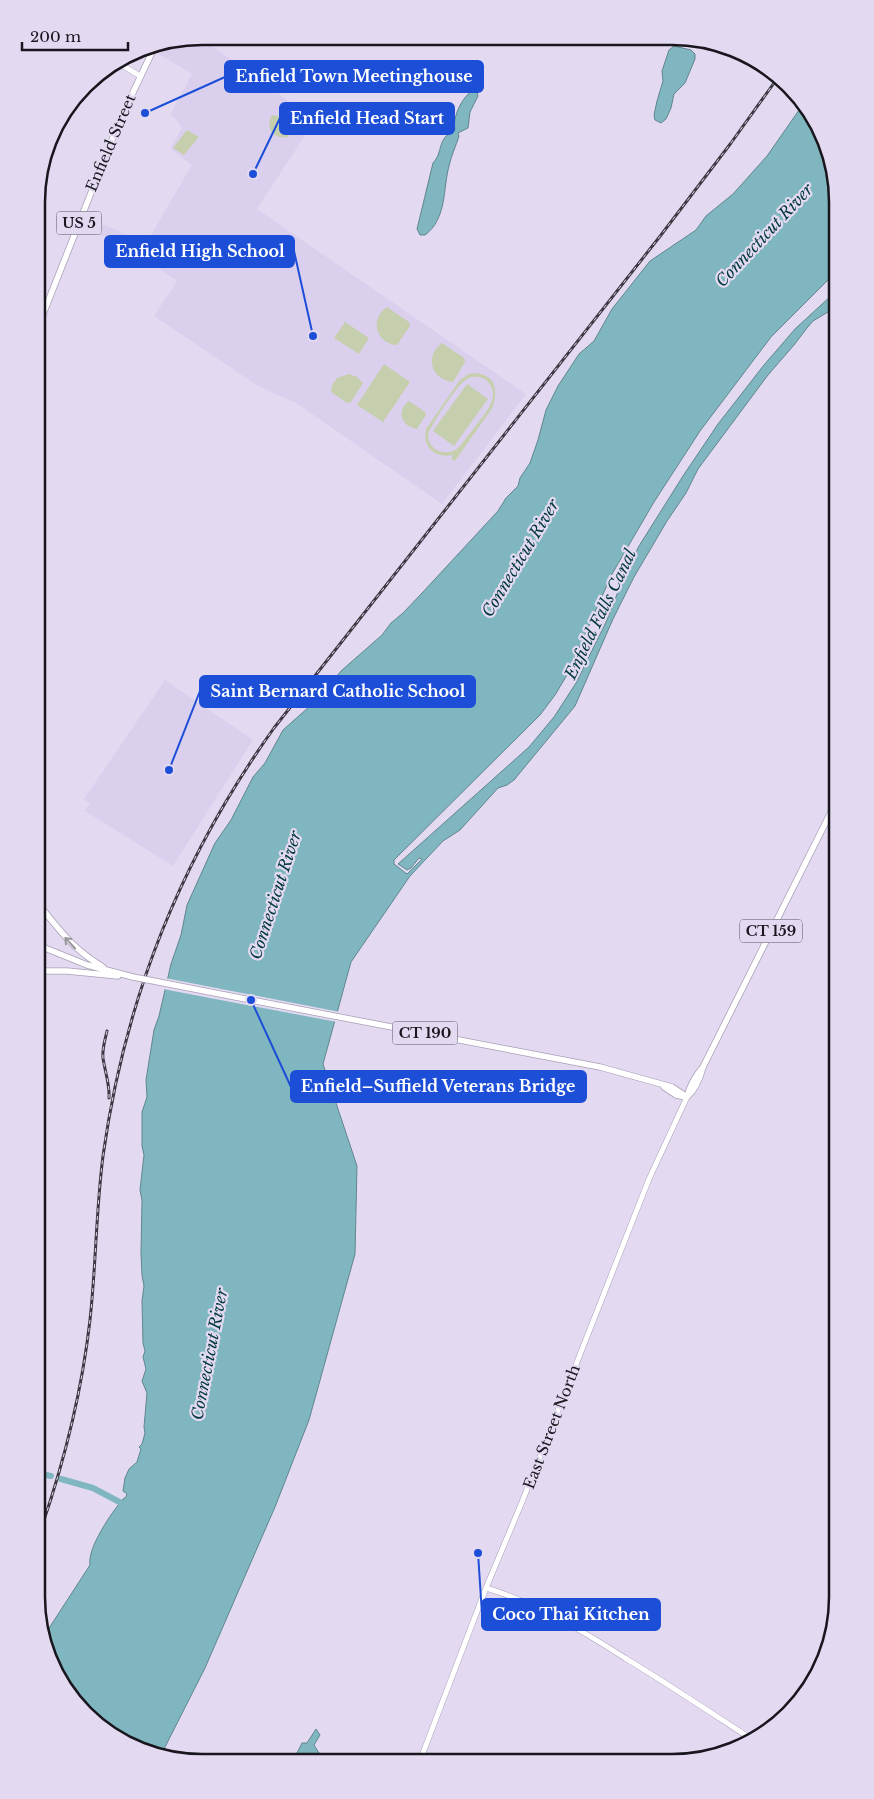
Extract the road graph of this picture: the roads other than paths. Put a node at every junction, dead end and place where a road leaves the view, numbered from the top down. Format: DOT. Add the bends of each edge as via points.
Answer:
graph roads {
  1 [pos="152,53"];
  2 [pos="123,66"];
  3 [pos="140,76"];
  4 [pos="45,309"];
  5 [pos="829,816"];
  6 [pos="45,912"];
  7 [pos="45,948"];
  8 [pos="45,970"];
  9 [pos="108,971"];
  10 [pos="131,976"];
  11 [pos="687,1098"];
  12 [pos="486,1588"];
  13 [pos="746,1736"];
  14 [pos="423,1754"];
  1 -- 3 [label="main road, Enfield Street / US 5"];
  2 -- 3 [label="main road"];
  3 -- 4 [label="main road, Enfield Street / US 5"];
  5 -- 11 [label="main road, East Street North / CT 159" via="703,1067 696,1074"];
  9 -- 6 [label="main road, one-way" via="76,949"];
  7 -- 9 [label="main road, CT 190"];
  8 -- 10 [label="main road"];
  9 -- 10 [label="main road, CT 190"];
  10 -- 11 [label="main road, CT 190, bridge" via="594,1066 672,1087"];
  11 -- 12 [label="main road, East Street North / CT 159" via="649,1179"];
  12 -- 13 [label="main road" via="590,1636"];
  12 -- 14 [label="main road, East Street North / CT 159"];
}
